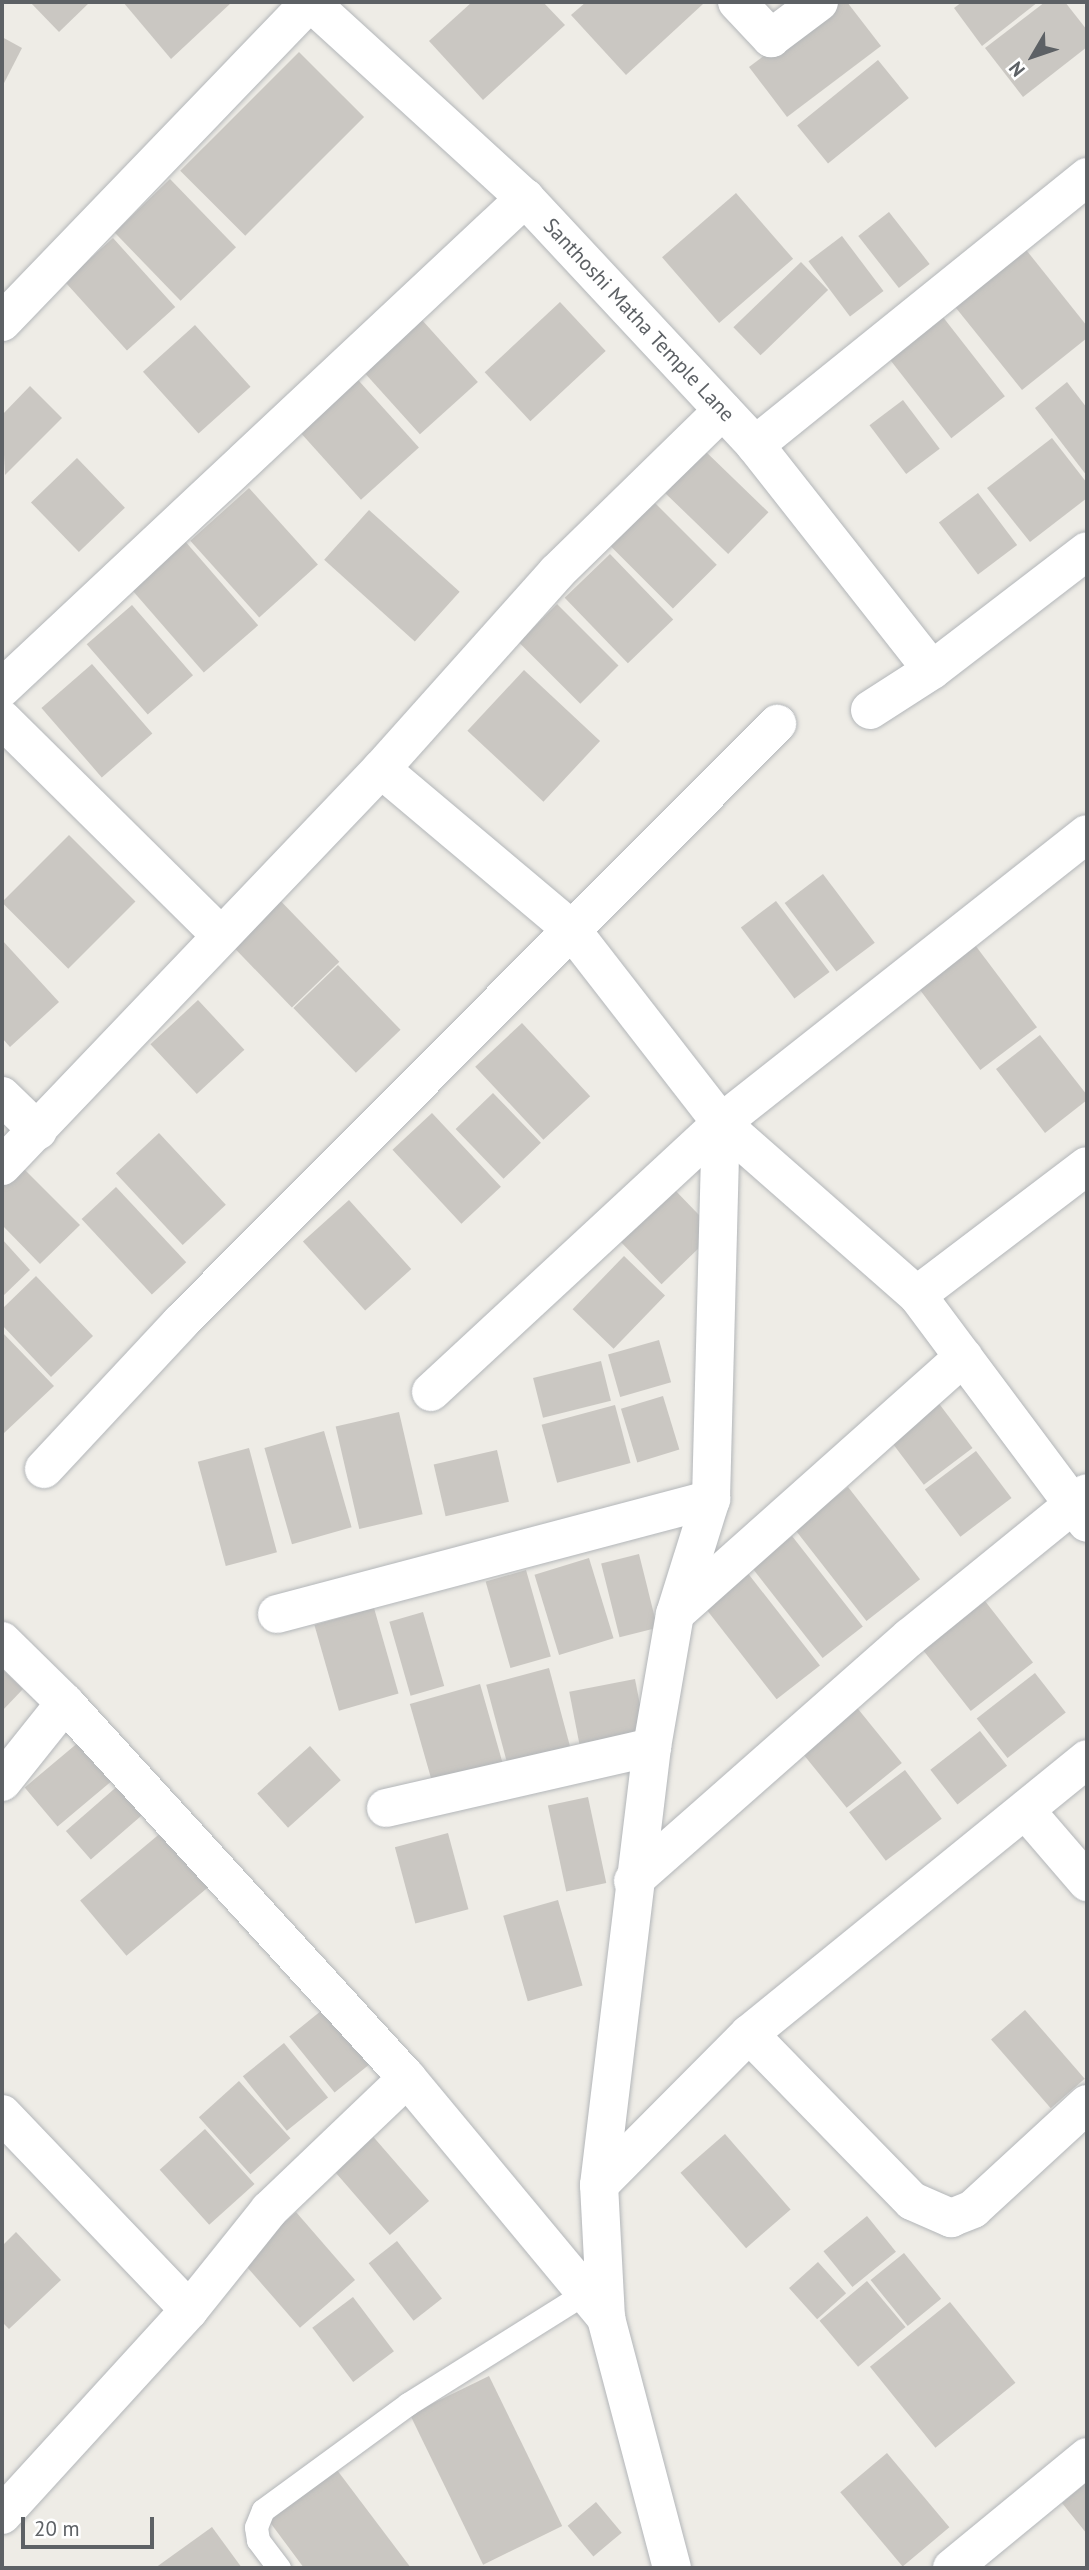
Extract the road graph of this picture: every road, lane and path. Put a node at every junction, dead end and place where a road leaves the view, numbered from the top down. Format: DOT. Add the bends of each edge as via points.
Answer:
graph roads {
  1 [pos="310,2"];
  2 [pos="737,2"];
  3 [pos="819,2"];
  4 [pos="1087,177"];
  5 [pos="526,198"];
  6 [pos="2,322"];
  7 [pos="723,410"];
  8 [pos="755,445"];
  9 [pos="1087,551"];
  10 [pos="932,670"];
  11 [pos="2,688"];
  12 [pos="870,710"];
  13 [pos="2,719"];
  14 [pos="777,724"];
  15 [pos="381,769"];
  16 [pos="1087,834"];
  17 [pos="570,928"];
  18 [pos="220,935"];
  19 [pos="2,1096"];
  20 [pos="721,1123"];
  21 [pos="38,1131"];
  22 [pos="2,1166"];
  23 [pos="1087,1166"];
  24 [pos="917,1295"];
  25 [pos="963,1357"];
  26 [pos="431,1392"];
  27 [pos="44,1469"];
  28 [pos="711,1499"];
  29 [pos="1082,1506"];
  30 [pos="277,1614"];
  31 [pos="675,1614"];
  32 [pos="2,1640"];
  33 [pos="65,1703"];
  34 [pos="652,1747"];
  35 [pos="1087,1759"];
  36 [pos="2,1782"];
  37 [pos="386,1808"];
  38 [pos="1026,1811"];
  39 [pos="633,1881"];
  40 [pos="1087,1882"];
  41 [pos="749,2035"];
  42 [pos="407,2078"];
  43 [pos="1087,2104"];
  44 [pos="2,2114"];
  45 [pos="599,2185"];
  46 [pos="595,2306"];
  47 [pos="190,2310"];
  48 [pos="1087,2457"];
  49 [pos="2,2515"];
  50 [pos="279,2568"];
  51 [pos="672,2568"];
  52 [pos="952,2568"];
  1 -- 5 [label="street, Santhoshi Matha Temple Lane"];
  1 -- 6 [label="street"];
  2 -- 3 [label="street" via="771,37"];
  4 -- 8 [label="street"];
  5 -- 7 [label="street, Santhoshi Matha Temple Lane"];
  5 -- 11 [label="street"];
  7 -- 8 [label="street, Santhoshi Matha Temple Lane"];
  7 -- 15 [label="street" via="556,573"];
  8 -- 10 [label="street, Santhoshi Matha Temple Lane"];
  9 -- 10 [label="street"];
  10 -- 12 [label="street"];
  13 -- 18 [label="street"];
  14 -- 17 [label="street"];
  15 -- 17 [label="street"];
  15 -- 18 [label="street"];
  16 -- 20 [label="street"];
  17 -- 20 [label="street"];
  17 -- 27 [label="street" via="180,1323"];
  18 -- 21 [label="street"];
  19 -- 21 [label="street"];
  20 -- 24 [label="street"];
  20 -- 26 [label="street"];
  20 -- 28 [label="street"];
  21 -- 22 [label="street"];
  23 -- 24 [label="street"];
  24 -- 25 [label="street"];
  25 -- 29 [label="street"];
  25 -- 31 [label="street"];
  28 -- 30 [label="street"];
  28 -- 31 [label="street"];
  29 -- 39 [label="street" via="910,1637"];
  31 -- 34 [label="street"];
  32 -- 33 [label="street"];
  33 -- 36 [label="street"];
  33 -- 42 [label="street"];
  34 -- 37 [label="street"];
  34 -- 39 [label="street"];
  35 -- 38 [label="street"];
  38 -- 40 [label="street"];
  38 -- 41 [label="street"];
  39 -- 45 [label="street"];
  41 -- 43 [label="street" via="912,2201 951,2218 974,2209"];
  41 -- 45 [label="street"];
  42 -- 46 [label="street"];
  42 -- 47 [label="street" via="269,2210"];
  44 -- 47 [label="street"];
  45 -- 46 [label="street"];
  46 -- 50 [label="lane" via="408,2404 263,2510 256,2527 258,2540"];
  46 -- 51 [label="street"];
  47 -- 49 [label="street"];
  48 -- 52 [label="street"];
}
